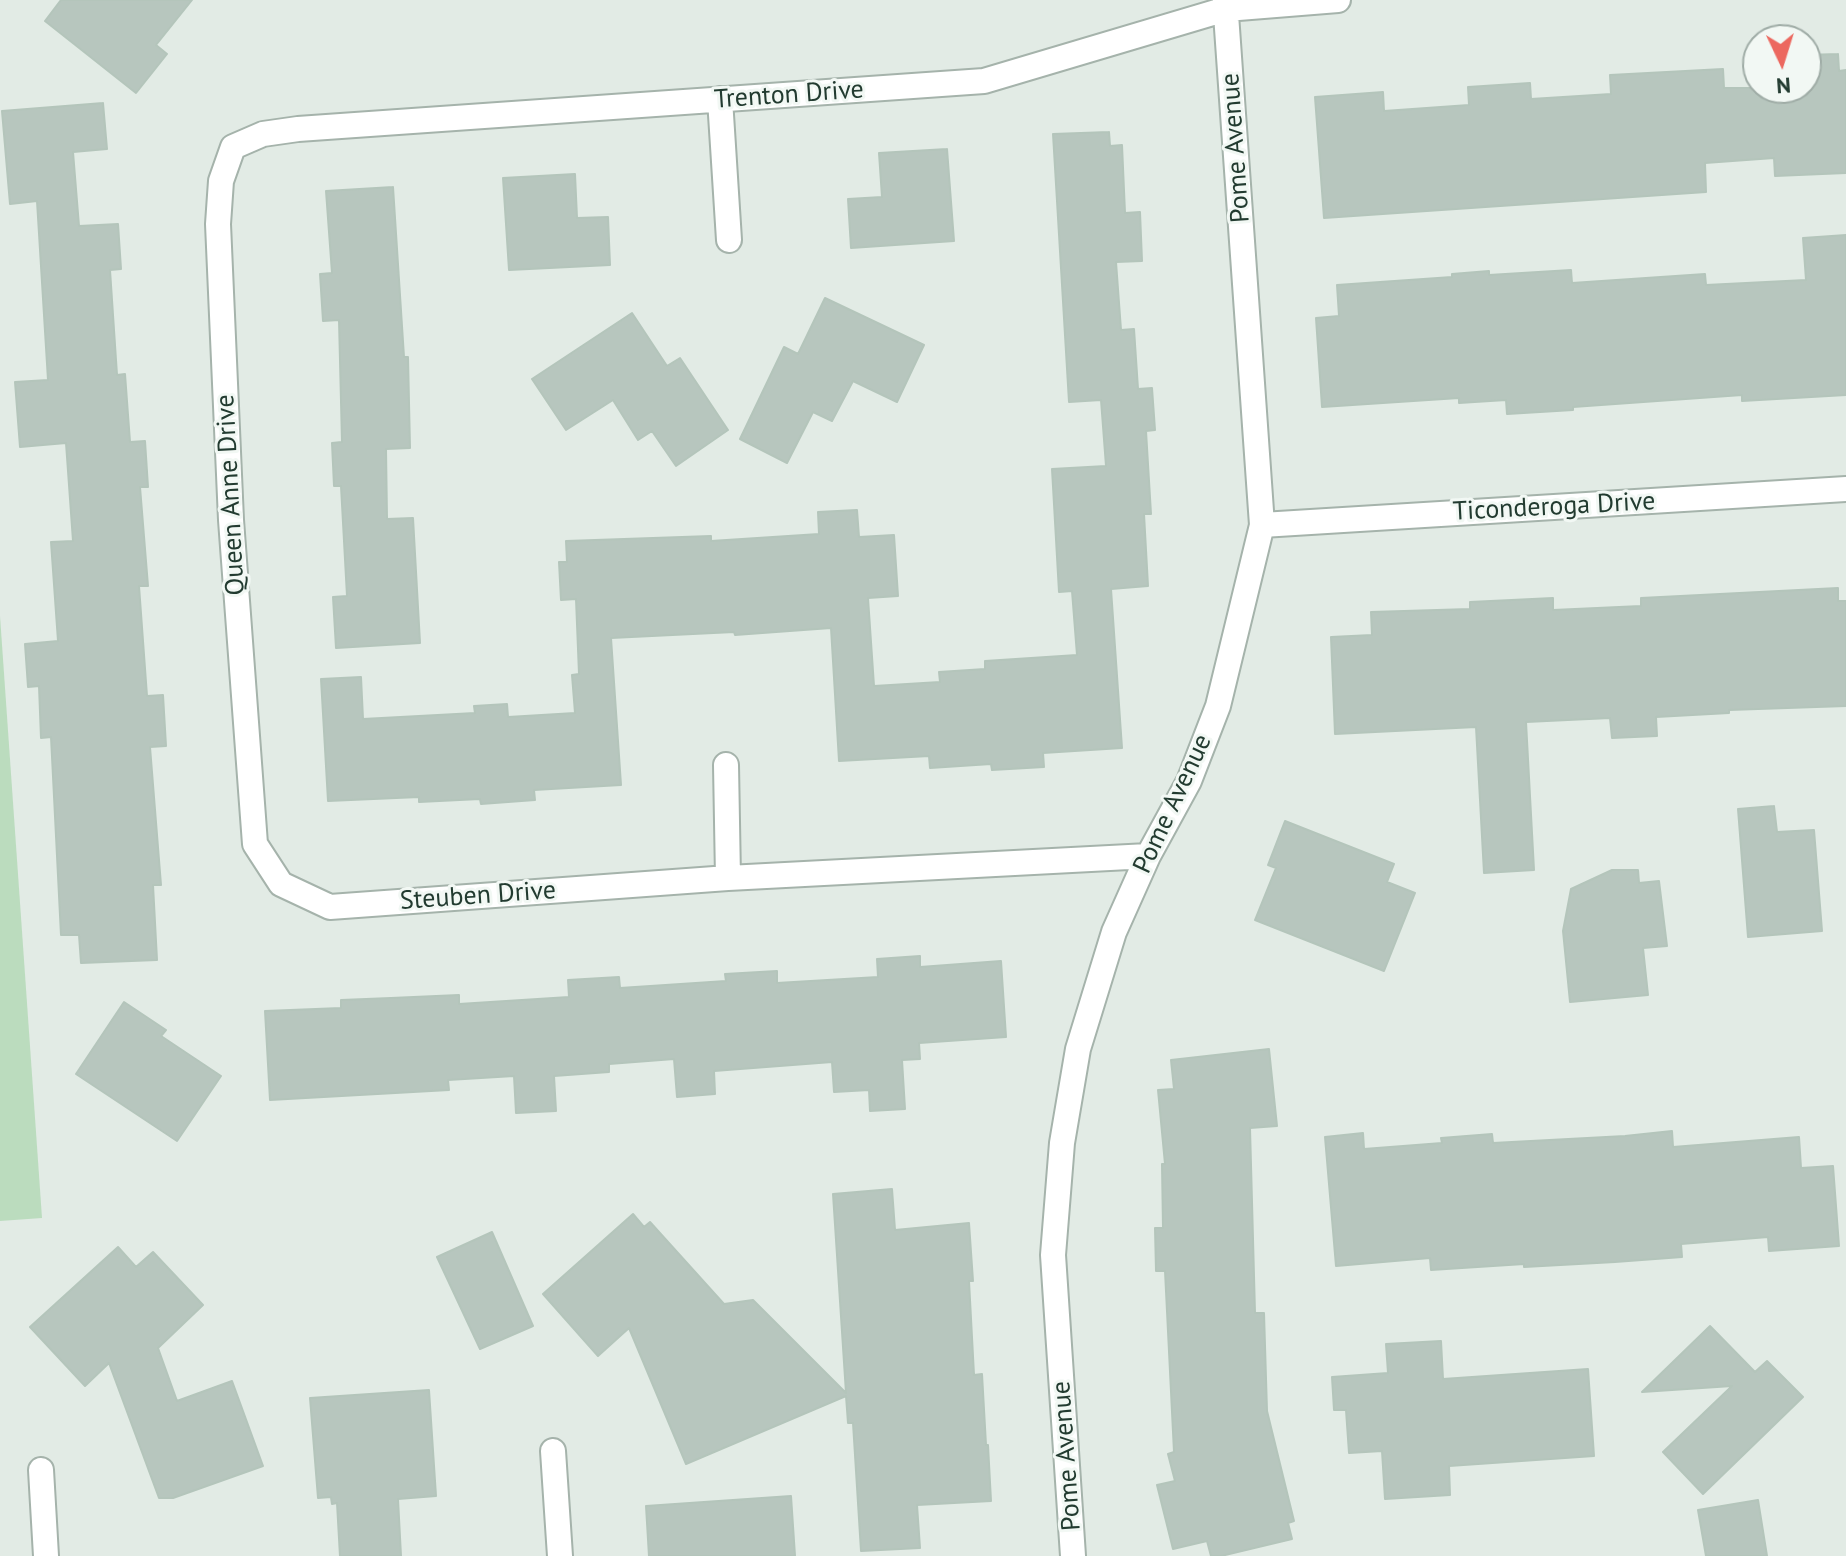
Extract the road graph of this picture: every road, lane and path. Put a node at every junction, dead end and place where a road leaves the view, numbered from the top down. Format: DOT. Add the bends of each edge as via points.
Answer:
graph roads {
  1 [pos="1338,0"];
  2 [pos="1226,4"];
  3 [pos="720,99"];
  4 [pos="233,147"];
  5 [pos="729,240"];
  6 [pos="1846,489"];
  7 [pos="1262,525"];
  8 [pos="726,765"];
  9 [pos="255,844"];
  10 [pos="1148,856"];
  11 [pos="728,878"];
  12 [pos="553,1451"];
  13 [pos="41,1470"];
  14 [pos="46,1556"];
  15 [pos="560,1556"];
  16 [pos="1073,1556"];
  1 -- 2 [label="street, Trenton Drive"];
  2 -- 3 [label="street, Trenton Drive" via="984,81"];
  2 -- 7 [label="street, Pome Avenue"];
  3 -- 4 [label="street, Trenton Drive" via="298,129 263,134"];
  3 -- 5 [label="street"];
  4 -- 9 [label="street, Queen Anne Drive" via="221,181 218,224 231,520"];
  6 -- 7 [label="street, Ticonderoga Drive"];
  7 -- 10 [label="street, Pome Avenue" via="1218,706 1189,781"];
  8 -- 11 [label="street"];
  9 -- 11 [label="street, Steuben Drive" via="281,884 330,907"];
  10 -- 11 [label="street, Steuben Drive"];
  10 -- 16 [label="street, Pome Avenue" via="1114,932 1078,1049 1062,1143 1053,1255"];
  12 -- 15 [label="street"];
  13 -- 14 [label="street"];
}
